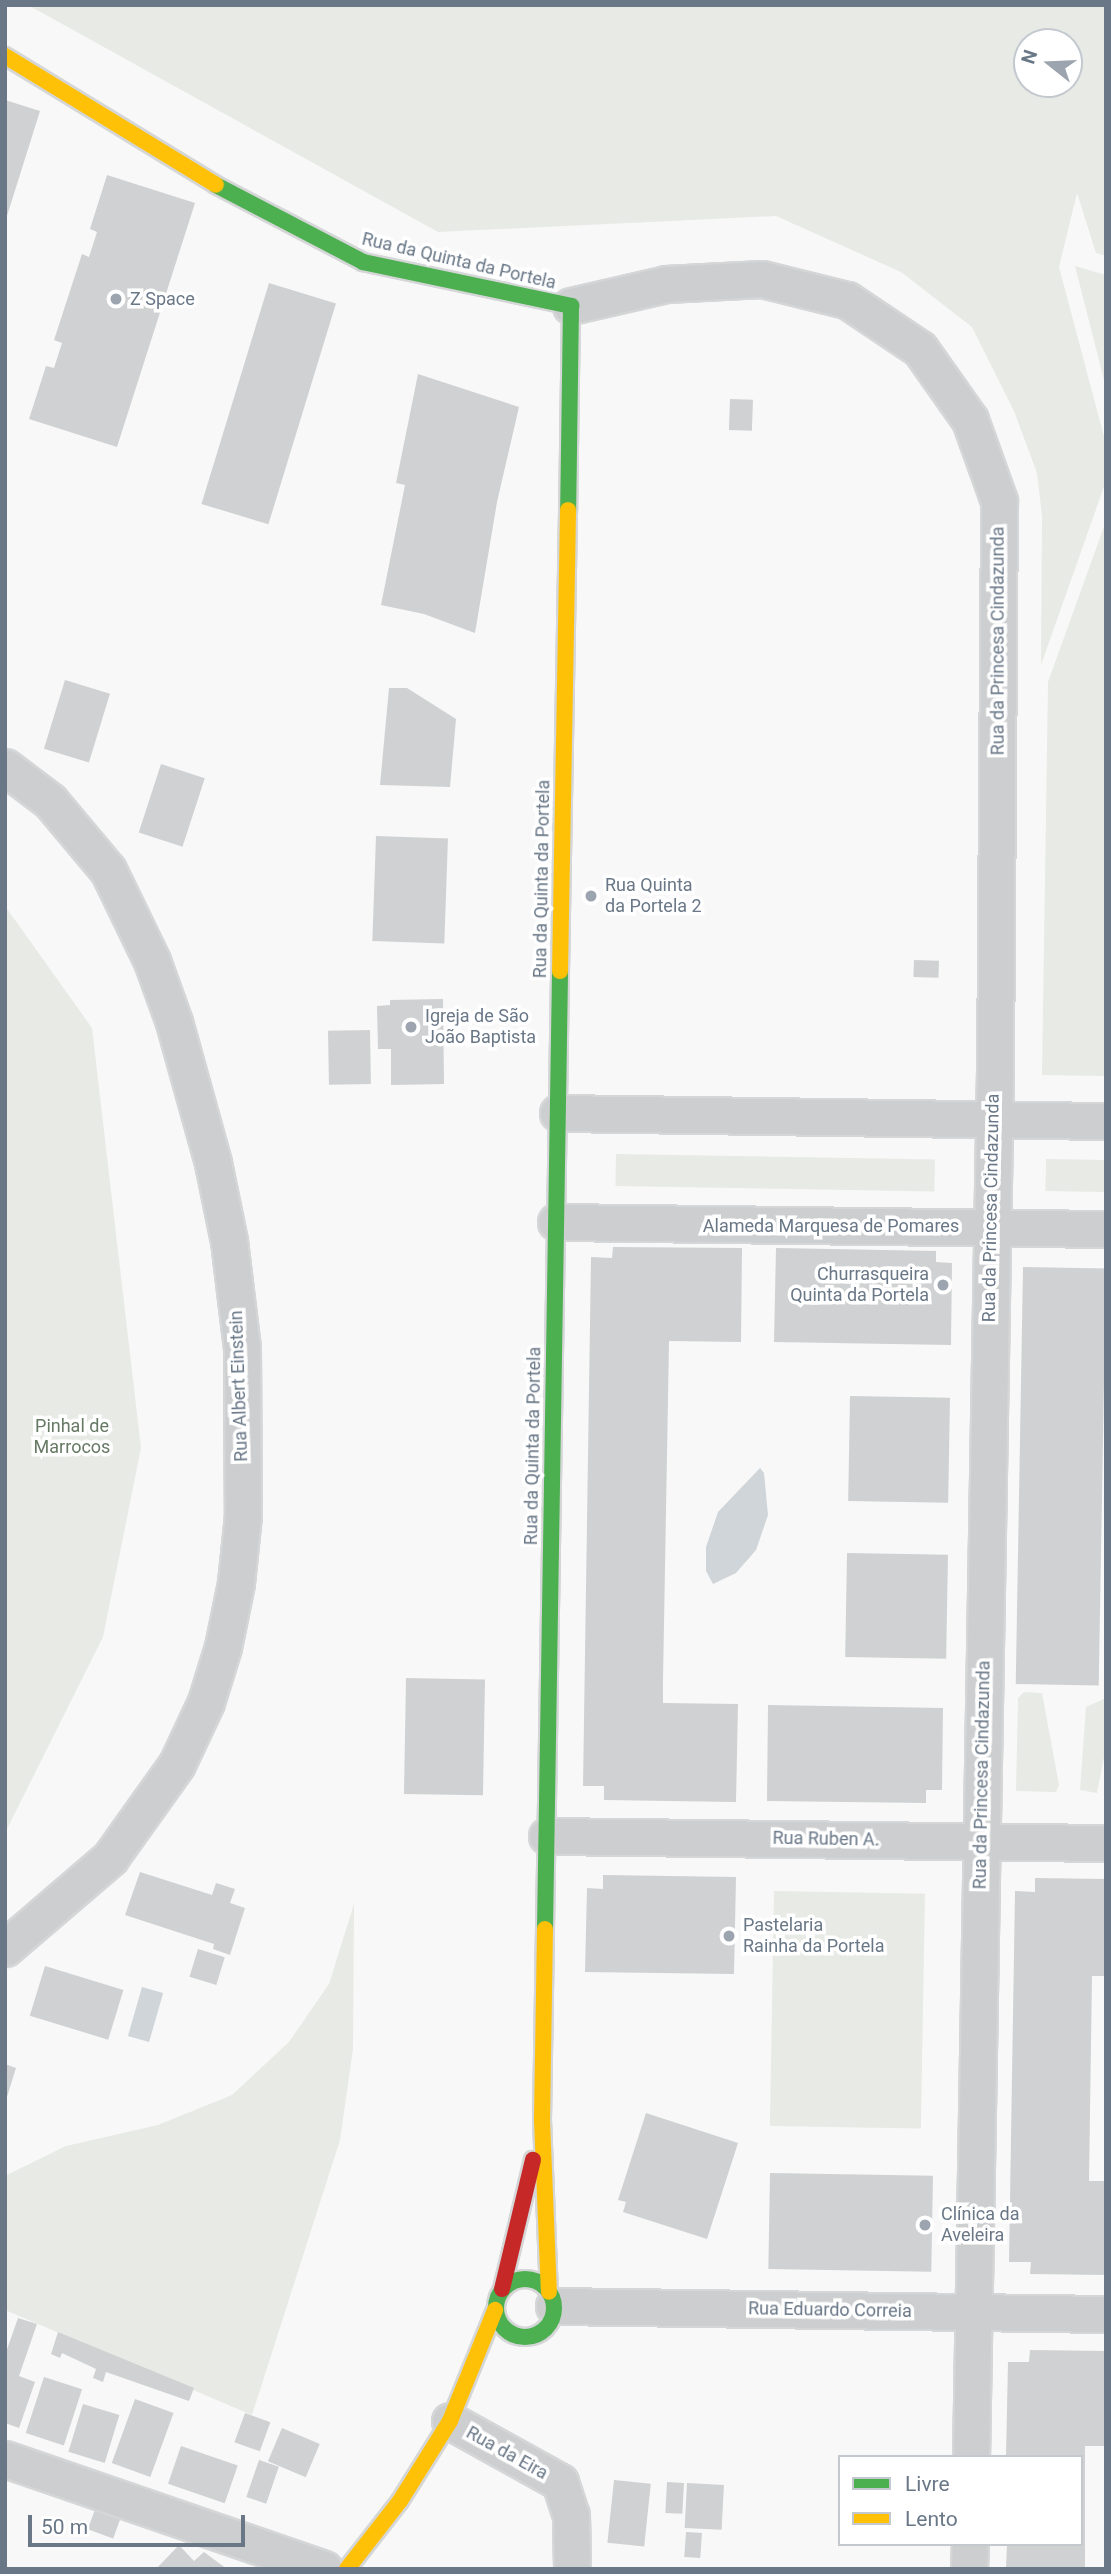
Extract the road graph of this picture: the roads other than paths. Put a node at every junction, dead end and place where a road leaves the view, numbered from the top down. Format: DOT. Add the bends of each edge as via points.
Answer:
graph roads {
  1 [pos="5,56"];
  2 [pos="570,306"];
  3 [pos="5,767"];
  4 [pos="558,1113"];
  5 [pos="992,1119"];
  6 [pos="1106,1121"];
  7 [pos="556,1222"];
  8 [pos="990,1227"];
  9 [pos="1106,1229"];
  10 [pos="547,1836"];
  11 [pos="981,1842"];
  12 [pos="1106,1843"];
  13 [pos="5,1948"];
  14 [pos="542,2120"];
  15 [pos="502,2289"];
  16 [pos="551,2299"];
  17 [pos="495,2310"];
  18 [pos="974,2312"];
  19 [pos="1106,2314"];
  20 [pos="527,2338"];
  21 [pos="507,2357"];
  22 [pos="488,2376"];
  23 [pos="455,2412"];
  24 [pos="971,2455"];
  25 [pos="5,2459"];
  26 [pos="970,2546"];
  27 [pos="324,2569"];
  28 [pos="348,2569"];
  29 [pos="572,2569"];
  30 [pos="969,2569"];
  1 -- 2 [label="street, Rua da Quinta da Portela" via="243,201 363,262"];
  2 -- 4 [label="street, Rua da Quinta da Portela"];
  2 -- 5 [label="street, Rua da Princesa Cindazunda" via="666,284 762,279 847,300 920,349 970,420 999,501 1000,530"];
  3 -- 13 [label="street, Rua Albert Einstein" via="50,801 108,870 152,961 174,1022 229,1241 242,1349 243,1515 223,1647 206,1702 177,1764 110,1858"];
  4 -- 5 [label="street"];
  4 -- 7 [label="street, Rua da Quinta da Portela"];
  5 -- 6 [label="street"];
  5 -- 8 [label="street, Rua da Princesa Cindazunda"];
  7 -- 8 [label="street, Alameda Marquesa de Pomares"];
  7 -- 10 [label="street, Rua da Quinta da Portela"];
  8 -- 9 [label="street, Alameda Marquesa de Pomares"];
  8 -- 11 [label="street, Rua da Princesa Cindazunda"];
  10 -- 11 [label="street, Rua Ruben A."];
  10 -- 14 [label="street, Rua da Quinta da Portela"];
  11 -- 12 [label="street, Rua Ruben A."];
  11 -- 18 [label="street, Rua da Princesa Cindazunda"];
  14 -- 15 [label="street, Rua da Quinta da Portela"];
  14 -- 16 [label="street, Rua da Quinta da Portela"];
  15 -- 16 [label="street" via="527,2279"];
  15 -- 17 [label="street"];
  16 -- 18 [label="street, Rua Eduardo Correia"];
  16 -- 20 [label="street" via="550,2324"];
  17 -- 20 [label="street" via="509,2333"];
  17 -- 23 [label="street"];
  18 -- 19 [label="street, Rua Eduardo Correia"];
  18 -- 24 [label="street, Rua da Princesa Cindazunda"];
  20 -- 21 [label="street"];
  22 -- 23 [label="street"];
  23 -- 28 [label="street" via="400,2501"];
  23 -- 29 [label="street, Rua da Eira" via="560,2482 571,2515"];
  25 -- 27 [label="street"];
  26 -- 30 [label="street"];
}
